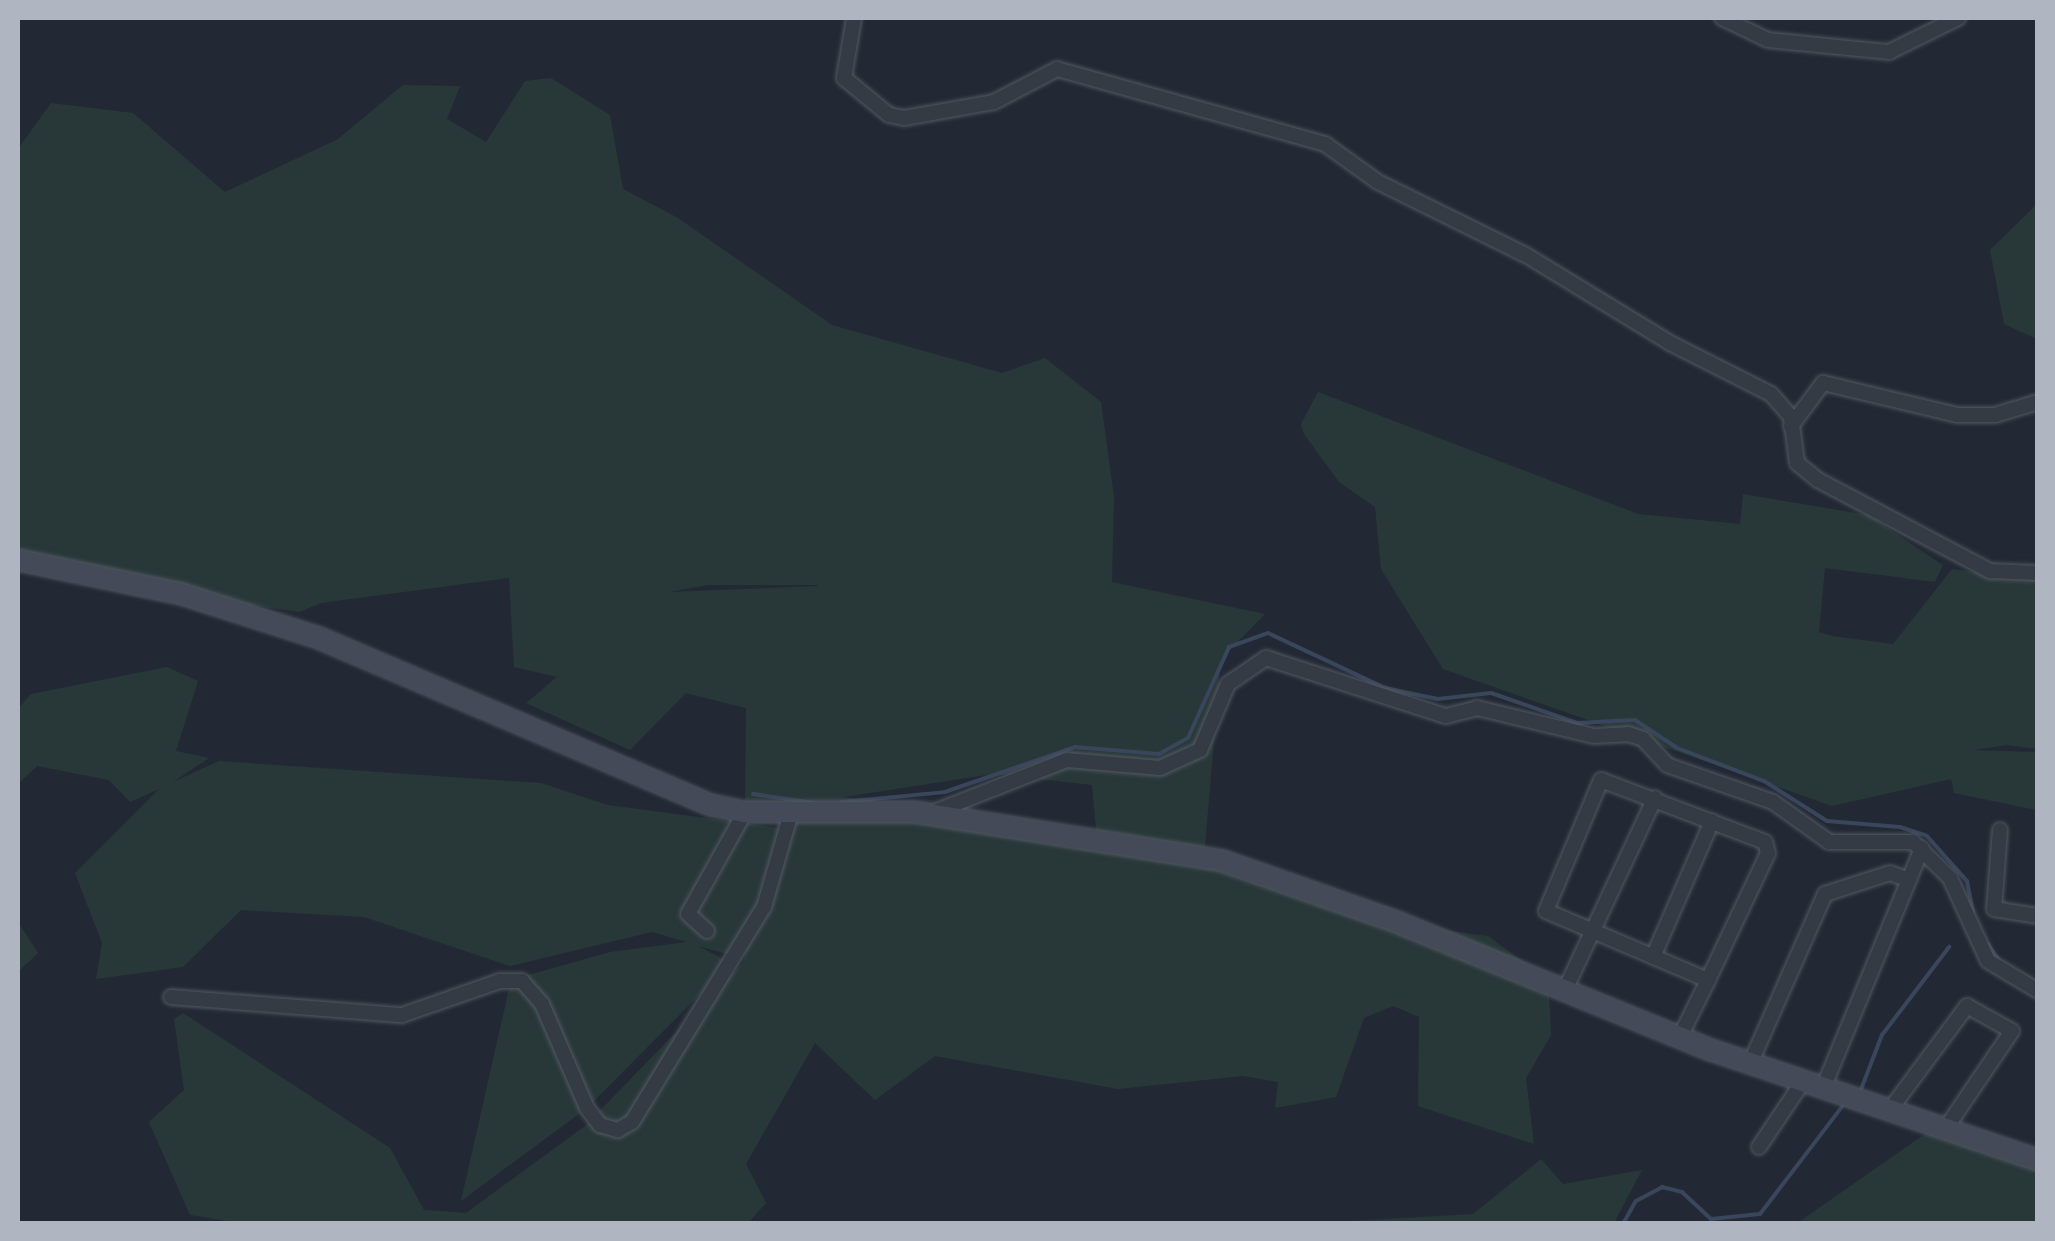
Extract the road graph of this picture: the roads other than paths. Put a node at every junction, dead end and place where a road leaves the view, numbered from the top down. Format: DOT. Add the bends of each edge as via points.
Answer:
graph roads {
  1 [pos="854,18"];
  2 [pos="1722,18"];
  3 [pos="1958,18"];
  4 [pos="2038,402"];
  5 [pos="1791,426"];
  6 [pos="18,560"];
  7 [pos="2038,573"];
  8 [pos="1656,798"];
  9 [pos="744,812"];
  10 [pos="791,813"];
  11 [pos="928,814"];
  12 [pos="1712,821"];
  13 [pos="2000,830"];
  14 [pos="1922,848"];
  15 [pos="1909,880"];
  16 [pos="2038,916"];
  17 [pos="707,931"];
  18 [pos="1593,931"];
  19 [pos="1653,957"];
  20 [pos="1708,980"];
  21 [pos="1565,990"];
  22 [pos="2038,991"];
  23 [pos="171,997"];
  24 [pos="1680,1037"];
  25 [pos="1750,1064"];
  26 [pos="1814,1083"];
  27 [pos="1892,1108"];
  28 [pos="1948,1125"];
  29 [pos="1759,1147"];
  30 [pos="2038,1160"];
  1 -- 5 [label="street" via="844,78 889,114 904,118 994,102 1057,69 1325,144 1378,182 1526,255 1670,344 1771,394"];
  2 -- 3 [label="street" via="1768,40 1889,52"];
  4 -- 5 [label="street" via="1995,415 1957,415 1823,382"];
  5 -- 7 [label="street" via="1797,463 1818,480 1990,571"];
  6 -- 9 [label="street" via="164,590 319,638 502,712 672,792"];
  8 -- 12 [label="street"];
  8 -- 18 [label="street"];
  8 -- 18 [label="street" via="1601,780 1544,904"];
  9 -- 10 [label="street"];
  9 -- 17 [label="street" via="688,914"];
  10 -- 11 [label="street"];
  10 -- 23 [label="street" via="764,907 632,1122 618,1130 600,1125 587,1108 542,1004 522,980 500,980 402,1015"];
  11 -- 14 [label="street" via="1067,760 1160,768 1187,756 1200,750 1228,684 1266,658 1446,716 1477,708 1594,736 1628,734 1644,739 1666,765 1773,802 1828,842 1887,839"];
  11 -- 21 [label="street" via="1223,861"];
  12 -- 19 [label="street"];
  12 -- 20 [label="street" via="1765,842 1768,853"];
  13 -- 16 [label="street" via="1994,908"];
  14 -- 15 [label="street"];
  14 -- 22 [label="street" via="1950,878 1988,960"];
  15 -- 25 [label="street" via="1890,873 1825,894"];
  15 -- 26 [label="street"];
  18 -- 19 [label="street"];
  18 -- 21 [label="street"];
  19 -- 20 [label="street"];
  20 -- 24 [label="street"];
  21 -- 24 [label="street"];
  24 -- 25 [label="street"];
  25 -- 26 [label="street"];
  26 -- 27 [label="street"];
  26 -- 29 [label="street"];
  27 -- 28 [label="street"];
  27 -- 28 [label="street" via="1967,1006 2012,1031"];
  28 -- 30 [label="street"];
}
